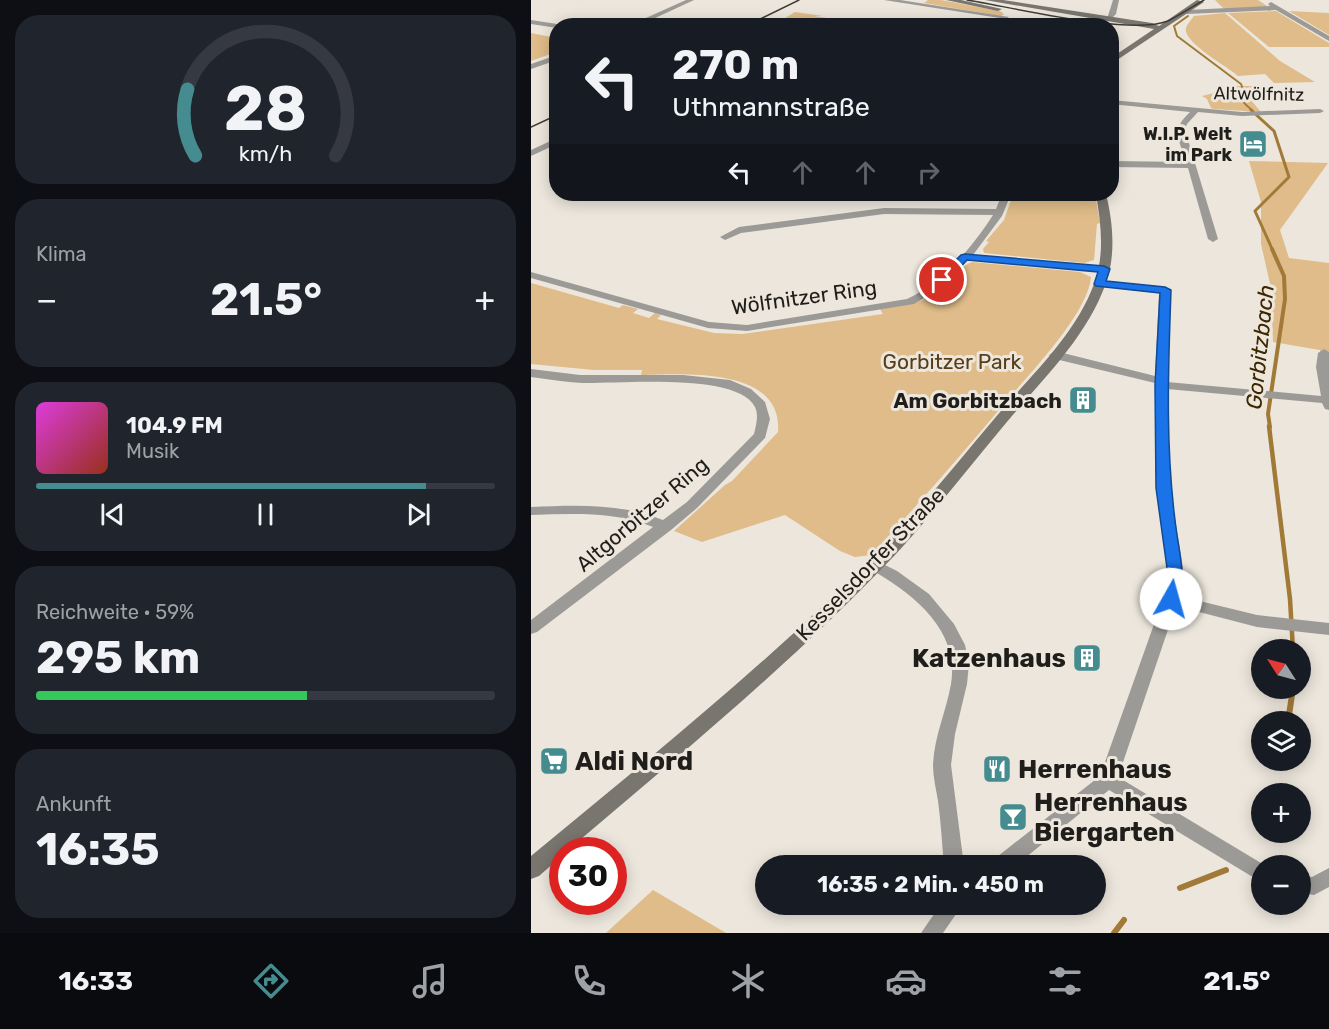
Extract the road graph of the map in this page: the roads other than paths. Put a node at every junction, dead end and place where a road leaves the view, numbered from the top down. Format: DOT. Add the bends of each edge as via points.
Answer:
graph roads {
  1 [pos="691,0"];
  2 [pos="887,0"];
  3 [pos="950,0"];
  4 [pos="989,0"];
  5 [pos="1116,0"];
  6 [pos="1264,0"];
  7 [pos="1001,1"];
  8 [pos="1201,1"];
  9 [pos="1278,8"];
  10 [pos="1015,12"];
  11 [pos="1187,12"];
  12 [pos="1006,17"];
  13 [pos="649,18"];
  14 [pos="1062,18"];
  15 [pos="1080,18"];
  16 [pos="1111,18"];
  17 [pos="531,22"];
  18 [pos="549,25"];
  19 [pos="1119,25"];
  20 [pos="1119,26"];
  21 [pos="1155,27"];
  22 [pos="1141,31"];
  23 [pos="1329,39"];
  24 [pos="1119,47"];
  25 [pos="1119,56"];
  26 [pos="549,60"];
  27 [pos="531,67"];
  28 [pos="1119,103"];
  29 [pos="1197,109"];
  30 [pos="1320,111"];
  31 [pos="549,144"];
  32 [pos="531,153"];
  33 [pos="1119,164"];
  34 [pos="1191,165"];
  35 [pos="1003,201"];
  36 [pos="1102,201"];
  37 [pos="999,212"];
  38 [pos="725,237"];
  39 [pos="1213,239"];
  40 [pos="965,257"];
  41 [pos="1104,269"];
  42 [pos="531,275"];
  43 [pos="1099,284"];
  44 [pos="1324,353"];
  45 [pos="1055,355"];
  46 [pos="531,373"];
  47 [pos="1161,383"];
  48 [pos="1328,403"];
  49 [pos="531,511"];
  50 [pos="666,526"];
  51 [pos="875,565"];
  52 [pos="1171,599"];
  53 [pos="531,628"];
  54 [pos="1329,629"];
  55 [pos="1108,780"];
  56 [pos="953,855"];
  57 [pos="1014,855"];
  58 [pos="1251,867"];
  59 [pos="531,869"];
  60 [pos="1329,877"];
  61 [pos="1311,886"];
  62 [pos="945,915"];
  63 [pos="931,933"];
  1 -- 13 [label="street"];
  2 -- 12 [label="street"];
  3 -- 10 [label="main road"];
  4 -- 7 [label="main road"];
  5 -- 16 [label="street"];
  6 -- 9 [label="street"];
  7 -- 15 [label="main road"];
  8 -- 11 [label="main road"];
  8 -- 21 [label="main road" via="1185,6"];
  9 -- 11 [label="street"];
  9 -- 23 [label="street"];
  10 -- 12 [label="street"];
  10 -- 14 [label="main road"];
  11 -- 21 [label="main road"];
  17 -- 18 [label="street"];
  19 -- 21 [label="main road"];
  20 -- 22 [label="main road"];
  21 -- 22 [label="main road"];
  21 -- 25 [label="main road"];
  22 -- 24 [label="main road"];
  26 -- 27 [label="street"];
  28 -- 29 [label="street, Altwölfnitz"];
  29 -- 30 [label="street, Altwölfnitz" via="1242,114"];
  29 -- 34 [label="street" via="1181,130"];
  31 -- 32 [label="street"];
  33 -- 34 [label="street"];
  34 -- 39 [label="street"];
  35 -- 37 [label="street, Wölfnitzer Ring"];
  36 -- 41 [label="main road, Kesselsdorfer Straße" via="1108,228"];
  37 -- 38 [label="street" via="884,211 739,230"];
  37 -- 40 [label="street, Wölfnitzer Ring"];
  40 -- 41 [label="street"];
  40 -- 42 [label="street, Wölfnitzer Ring" via="920,298 747,328 708,325"];
  41 -- 43 [label="main road, Kesselsdorfer Straße"];
  43 -- 45 [label="main road, Kesselsdorfer Straße" via="1089,308"];
  43 -- 47 [label="street" via="1165,290"];
  44 -- 48 [label="street" via="1322,367"];
  45 -- 47 [label="street"];
  45 -- 51 [label="main road, Kesselsdorfer Straße"];
  46 -- 50 [label="street, Altgorbitzer Ring" via="580,379 708,380 747,392 761,405 764,419 760,435 721,477"];
  47 -- 48 [label="street"];
  47 -- 52 [label="street" via="1163,488 1175,568"];
  49 -- 50 [label="street" via="610,510"];
  50 -- 53 [label="street, Altgorbitzer Ring"];
  51 -- 56 [label="street" via="924,598 945,622 960,651 959,682 946,726 942,767"];
  51 -- 59 [label="main road, Kesselsdorfer Straße" via="708,719"];
  52 -- 54 [label="street" via="1257,621"];
  52 -- 55 [label="street"];
  55 -- 57 [label="street"];
  55 -- 58 [label="street"];
  60 -- 61 [label="street"];
  62 -- 63 [label="street"];
}
